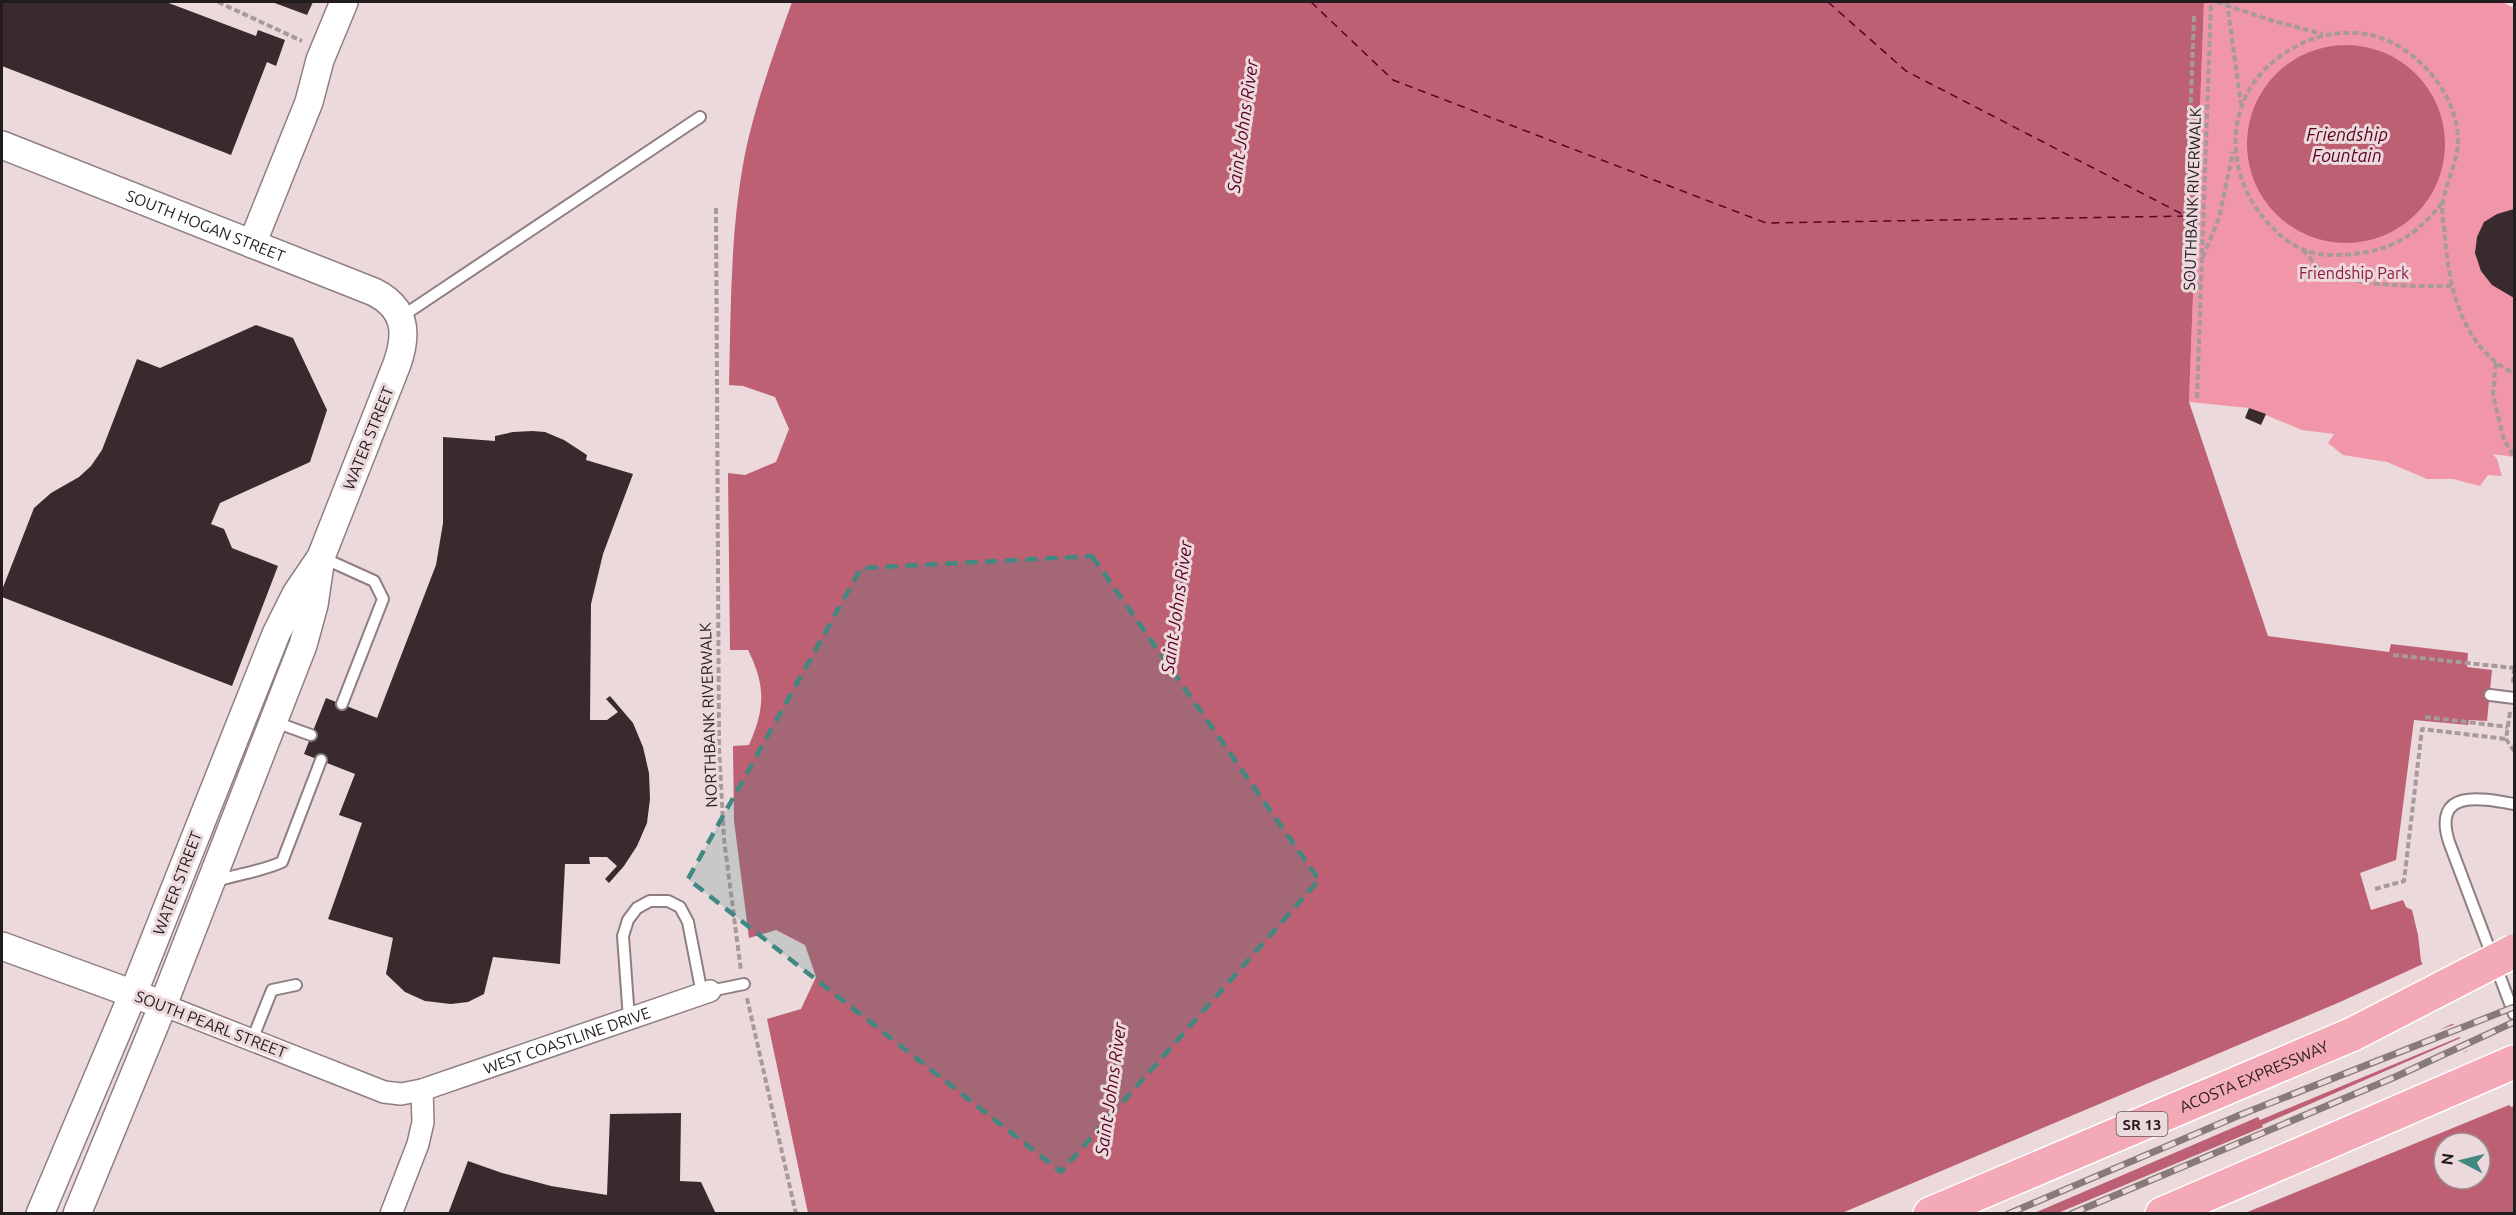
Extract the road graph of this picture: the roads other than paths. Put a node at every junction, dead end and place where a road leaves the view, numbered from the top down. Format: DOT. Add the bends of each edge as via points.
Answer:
graph roads {
  1 [pos="344,2"];
  2 [pos="363,2"];
  3 [pos="309,102"];
  4 [pos="700,117"];
  5 [pos="2,145"];
  6 [pos="252,244"];
  7 [pos="400,317"];
  8 [pos="321,557"];
  9 [pos="2490,695"];
  10 [pos="2514,698"];
  11 [pos="342,704"];
  12 [pos="245,710"];
  13 [pos="273,721"];
  14 [pos="311,735"];
  15 [pos="321,760"];
  16 [pos="2514,804"];
  17 [pos="210,883"];
  18 [pos="2,946"];
  19 [pos="2514,951"];
  20 [pos="2514,971"];
  21 [pos="744,984"];
  22 [pos="296,985"];
  23 [pos="706,993"];
  24 [pos="133,994"];
  25 [pos="163,1005"];
  26 [pos="2514,1014"];
  27 [pos="628,1019"];
  28 [pos="2353,1034"];
  29 [pos="252,1040"];
  30 [pos="2514,1062"];
  31 [pos="2514,1079"];
  32 [pos="422,1090"];
  33 [pos="2389,1117"];
  34 [pos="40,1214"];
  35 [pos="77,1214"];
  36 [pos="391,1214"];
  37 [pos="1930,1214"];
  38 [pos="2162,1214"];
  1 -- 3 [label="street" via="320,60"];
  2 -- 3 [label="street" via="333,71"];
  3 -- 6 [label="street"];
  4 -- 7 [label="lane"];
  5 -- 6 [label="street, SOUTH HOGAN STREET"];
  6 -- 7 [label="street, SOUTH HOGAN STREET" via="381,296"];
  7 -- 8 [label="street, WATER STREET" via="404,335 400,354"];
  8 -- 11 [label="lane" via="374,581 383,599"];
  8 -- 12 [label="street, WATER STREET" via="286,613"];
  8 -- 13 [label="street, WATER STREET" via="309,625"];
  9 -- 10 [label="lane"];
  12 -- 13 [label="street"];
  12 -- 24 [label="street, WATER STREET"];
  13 -- 14 [label="lane"];
  13 -- 17 [label="street, WATER STREET"];
  15 -- 17 [label="lane" via="282,862 263,871 236,874"];
  16 -- 26 [label="lane" via="2466,798 2453,806 2446,824 2449,842"];
  17 -- 25 [label="street, WATER STREET"];
  18 -- 24 [label="street, SOUTH PEARL STREET"];
  19 -- 28 [label="highway, SR 13, bridge"];
  20 -- 28 [label="highway, ACOSTA EXPRESSWAY, bridge"];
  21 -- 23 [label="lane"];
  22 -- 29 [label="lane" via="272,990"];
  23 -- 27 [label="street, WEST COASTLINE DRIVE"];
  23 -- 27 [label="lane" via="688,922 680,907 668,901 650,901 632,914 623,936"];
  24 -- 25 [label="street, SOUTH PEARL STREET"];
  24 -- 34 [label="street, WATER STREET"];
  25 -- 29 [label="street, SOUTH PEARL STREET"];
  25 -- 35 [label="street, WATER STREET"];
  27 -- 32 [label="street, WEST COASTLINE DRIVE"];
  28 -- 37 [label="highway, ACOSTA EXPRESSWAY / SR 13"];
  29 -- 32 [label="street, SOUTH PEARL STREET" via="384,1092"];
  30 -- 33 [label="highway"];
  31 -- 33 [label="highway"];
  32 -- 36 [label="street" via="423,1122 418,1144"];
  33 -- 38 [label="highway"];
}
